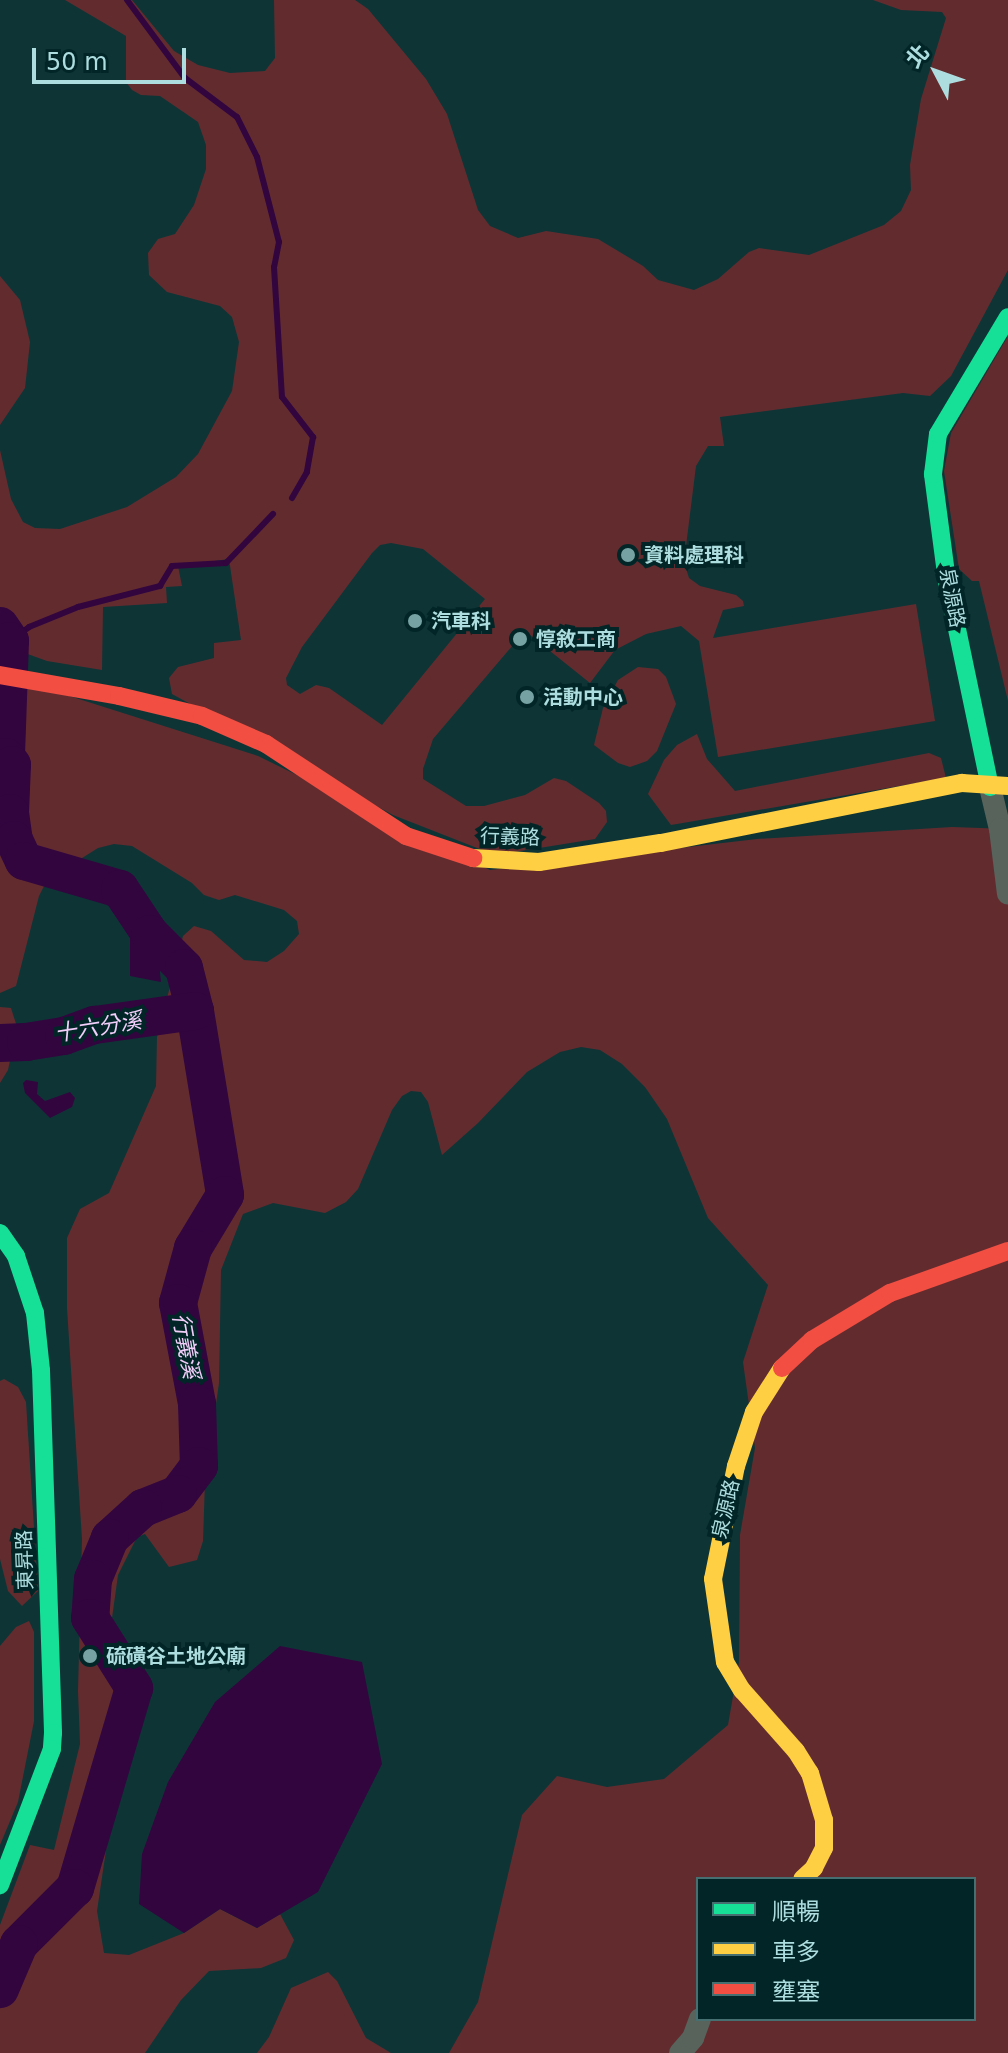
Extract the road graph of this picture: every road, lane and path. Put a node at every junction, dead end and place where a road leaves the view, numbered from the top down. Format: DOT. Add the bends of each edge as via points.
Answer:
graph roads {
  1 [pos="1008,317"];
  2 [pos="0,675"];
  3 [pos="999,786"];
  4 [pos="1008,894"];
  5 [pos="0,1233"];
  6 [pos="1008,1251"];
  7 [pos="804,1877"];
  8 [pos="0,1885"];
  9 [pos="699,2021"];
  10 [pos="680,2053"];
  1 -- 3 [label="street, 泉源路" via="938,434 933,474 947,581"];
  2 -- 3 [label="street, 行義路" via="202,716 266,744 406,836 483,861 539,862 962,783"];
  3 -- 4 [label="street, 泉源路"];
  5 -- 8 [label="street, 東昇路" via="16,1256 35,1313 53,1733 52,1749"];
  6 -- 7 [label="street, 泉源路" via="890,1293 812,1340 778,1372 754,1412 736,1466 713,1579 721,1639 725,1662 742,1690 810,1773 824,1820 824,1848"];
  9 -- 10 [label="street"];
}
